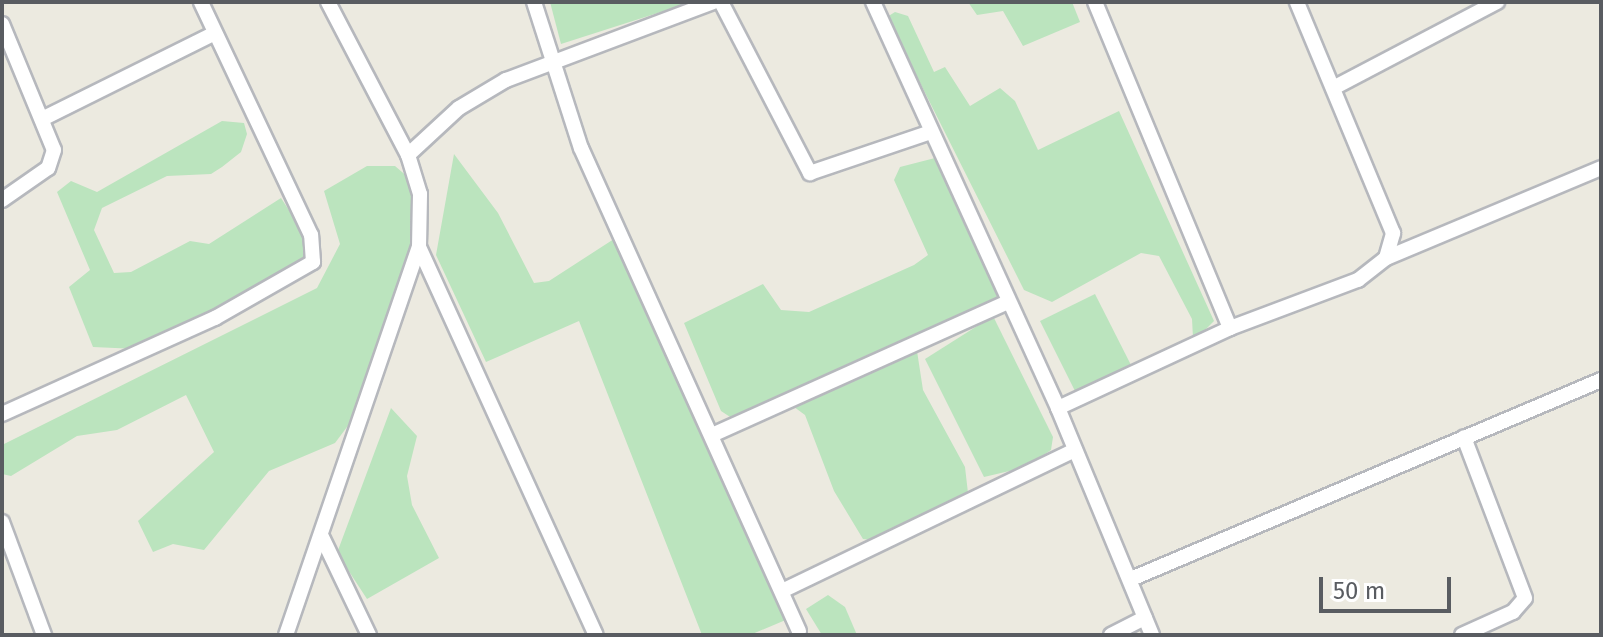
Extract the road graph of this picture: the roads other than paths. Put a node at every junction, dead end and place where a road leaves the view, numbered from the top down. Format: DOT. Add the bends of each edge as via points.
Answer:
graph roads {
  1 [pos="201,2"];
  2 [pos="328,2"];
  3 [pos="534,2"];
  4 [pos="713,2"];
  5 [pos="721,2"];
  6 [pos="873,2"];
  7 [pos="1095,2"];
  8 [pos="1297,2"];
  9 [pos="1497,2"];
  10 [pos="2,24"];
  11 [pos="215,33"];
  12 [pos="547,60"];
  13 [pos="1337,86"];
  14 [pos="42,119"];
  15 [pos="931,132"];
  16 [pos="408,155"];
  17 [pos="1601,168"];
  18 [pos="2,200"];
  19 [pos="419,247"];
  20 [pos="1386,258"];
  21 [pos="1006,303"];
  22 [pos="1230,328"];
  23 [pos="1601,380"];
  24 [pos="1058,408"];
  25 [pos="2,414"];
  26 [pos="712,435"];
  27 [pos="1464,437"];
  28 [pos="1075,450"];
  29 [pos="2,522"];
  30 [pos="322,537"];
  31 [pos="1131,579"];
  32 [pos="782,591"];
  33 [pos="1145,618"];
  34 [pos="797,634"];
  35 [pos="44,635"];
  36 [pos="286,635"];
  37 [pos="369,635"];
  38 [pos="596,635"];
  39 [pos="1111,635"];
  40 [pos="1152,635"];
  41 [pos="1462,635"];
  1 -- 11 [label="street"];
  2 -- 16 [label="street"];
  3 -- 12 [label="street"];
  4 -- 12 [label="street"];
  5 -- 15 [label="street" via="810,173"];
  6 -- 15 [label="street"];
  7 -- 22 [label="street"];
  8 -- 13 [label="street"];
  9 -- 13 [label="street"];
  10 -- 14 [label="street"];
  11 -- 14 [label="street"];
  11 -- 25 [label="street" via="311,235 313,262 215,318"];
  12 -- 16 [label="street" via="459,108"];
  12 -- 26 [label="street"];
  13 -- 20 [label="street" via="1393,233"];
  14 -- 18 [label="street" via="53,160"];
  15 -- 21 [label="street"];
  16 -- 19 [label="street" via="420,194"];
  17 -- 20 [label="street"];
  19 -- 30 [label="street"];
  19 -- 38 [label="street"];
  20 -- 22 [label="street" via="1358,280"];
  21 -- 24 [label="street"];
  21 -- 26 [label="street"];
  22 -- 24 [label="street"];
  23 -- 27 [label="street"];
  24 -- 28 [label="street"];
  26 -- 32 [label="street"];
  27 -- 31 [label="street"];
  27 -- 41 [label="street" via="1525,598 1513,612"];
  28 -- 31 [label="street"];
  28 -- 32 [label="street"];
  29 -- 35 [label="street"];
  30 -- 36 [label="street"];
  30 -- 37 [label="street"];
  31 -- 33 [label="street"];
  32 -- 34 [label="street"];
  33 -- 39 [label="street"];
  33 -- 40 [label="street"];
}
